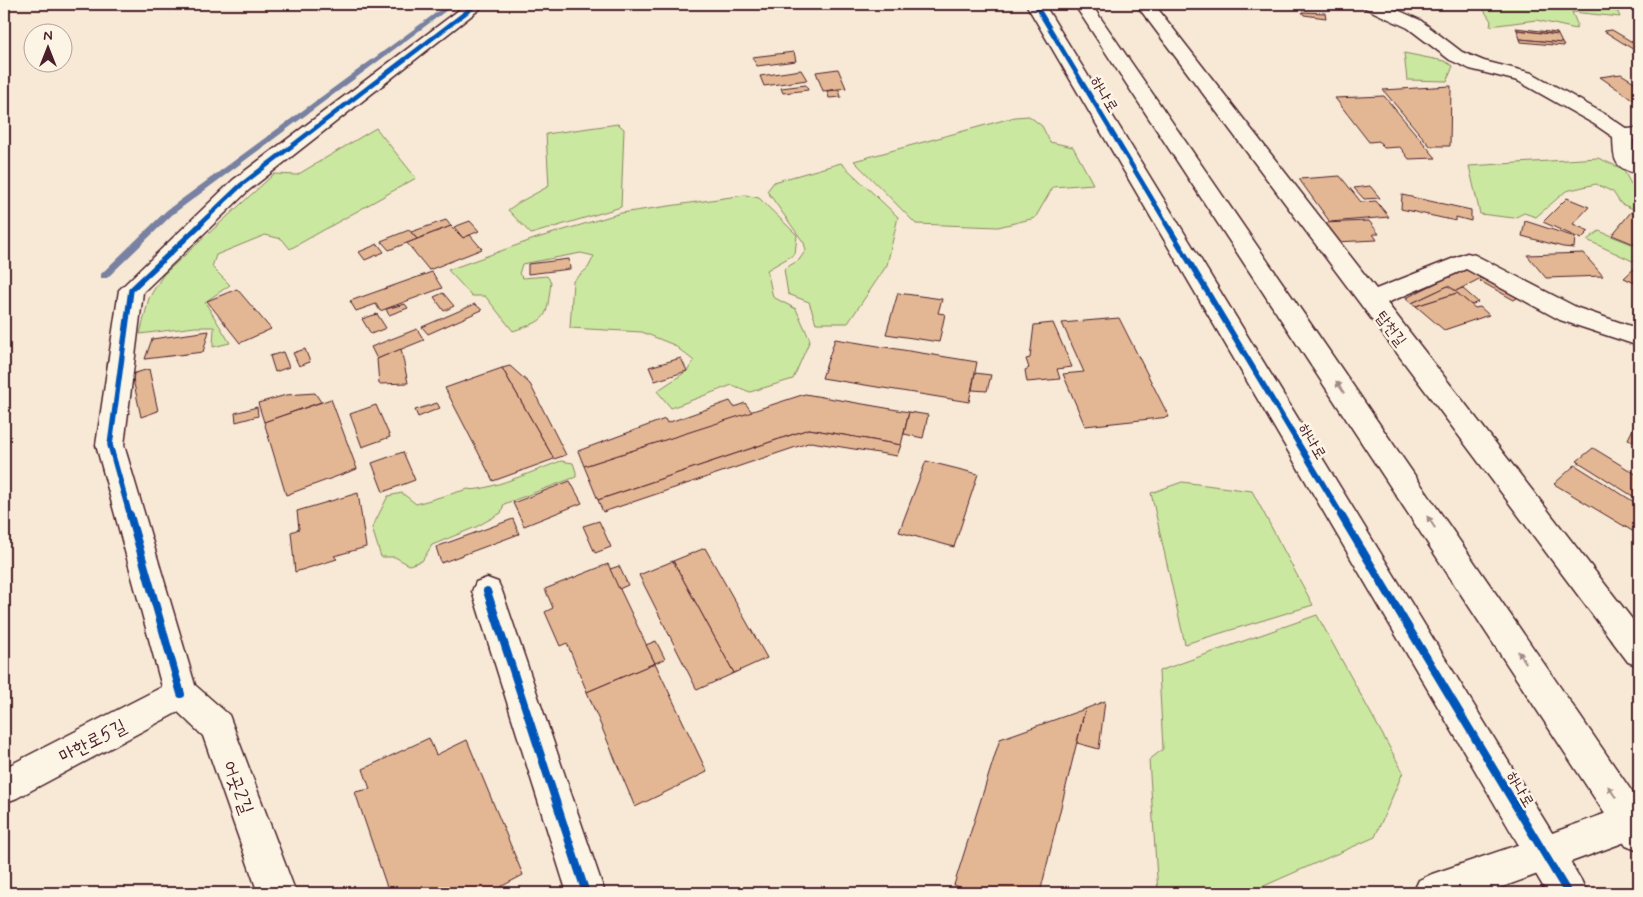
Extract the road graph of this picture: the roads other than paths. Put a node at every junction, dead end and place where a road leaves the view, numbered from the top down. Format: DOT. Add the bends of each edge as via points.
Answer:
graph roads {
  1 [pos="477,4"];
  2 [pos="1035,4"];
  3 [pos="1083,4"];
  4 [pos="1145,4"];
  5 [pos="1371,4"];
  6 [pos="1631,134"];
  7 [pos="1639,168"];
  8 [pos="1372,300"];
  9 [pos="1639,338"];
  10 [pos="487,591"];
  11 [pos="1639,652"];
  12 [pos="181,694"];
  13 [pos="4,786"];
  14 [pos="1637,824"];
  15 [pos="1544,854"];
  16 [pos="277,893"];
  17 [pos="586,893"];
  18 [pos="1432,893"];
  19 [pos="1568,893"];
  1 -- 12 [label="street" via="241,185 131,290 110,445"];
  2 -- 15 [label="street, 하나로"];
  14 -- 3 [label="street, 하나로, one-way"];
  4 -- 8 [label="street, 탑천길"];
  5 -- 6 [label="street" via="1414,24 1456,56 1525,77"];
  6 -- 7 [label="street" via="1624,160"];
  8 -- 9 [label="street" via="1467,260 1569,314"];
  8 -- 11 [label="street, 탑천길"];
  10 -- 17 [label="street"];
  12 -- 13 [label="street, 마한로5길"];
  12 -- 16 [label="street, 어곳2길" via="217,726"];
  14 -- 15 [label="street"];
  15 -- 18 [label="street"];
  15 -- 19 [label="street, 하나로"];
}
